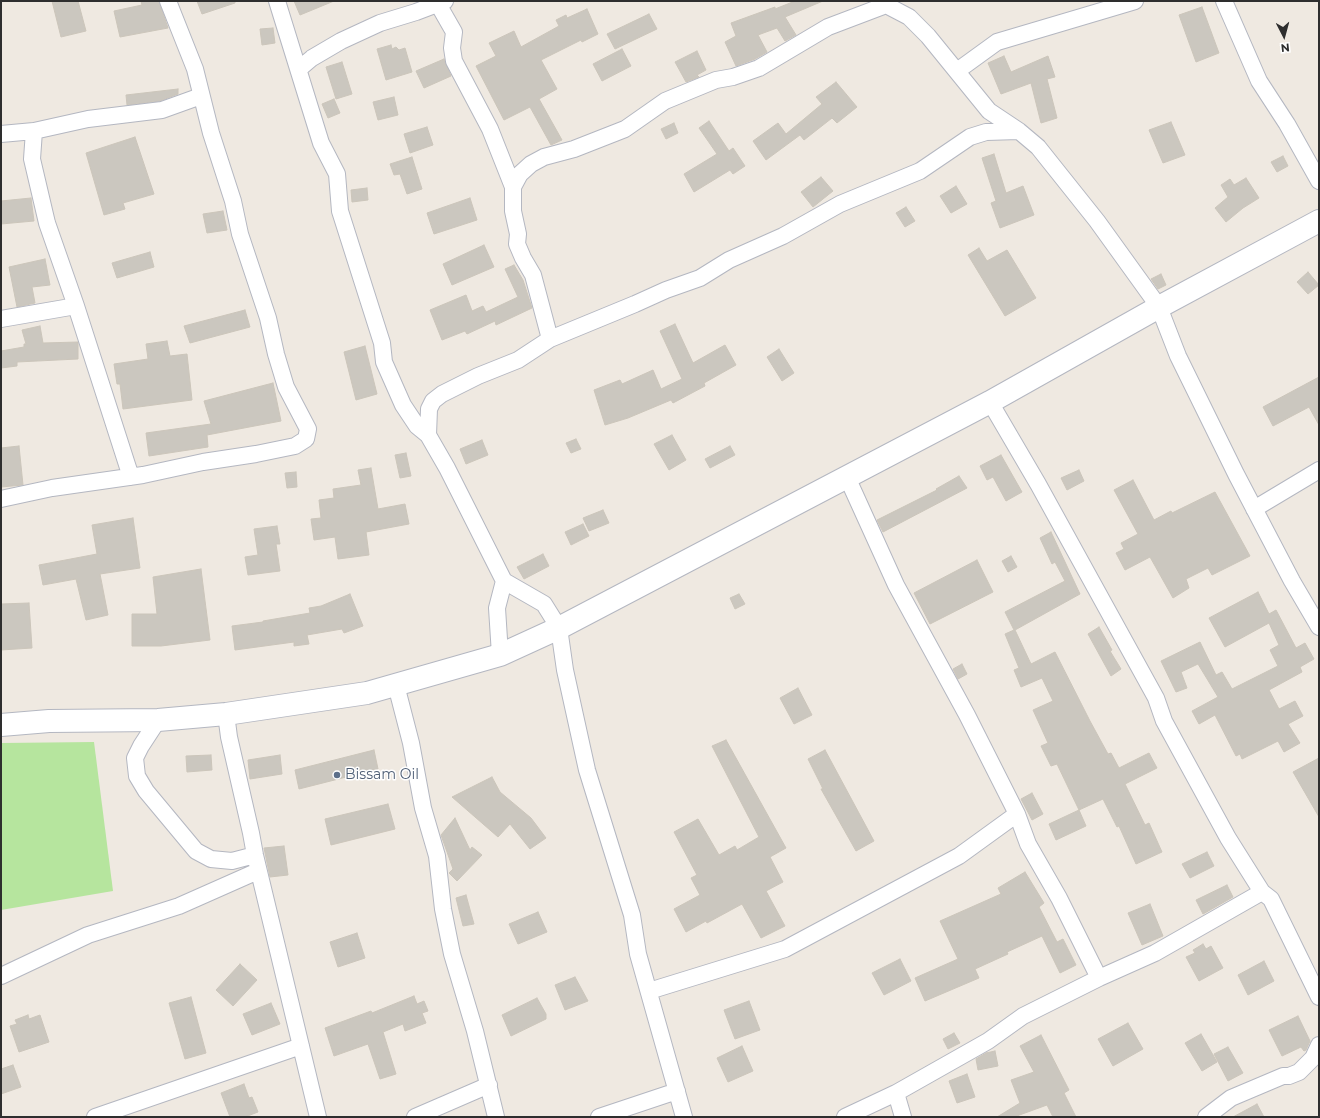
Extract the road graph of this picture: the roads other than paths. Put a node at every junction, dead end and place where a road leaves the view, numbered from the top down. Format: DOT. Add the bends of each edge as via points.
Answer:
graph roads {
  1 [pos="168,1"];
  2 [pos="277,1"];
  3 [pos="1136,1"];
  4 [pos="1224,1"];
  5 [pos="441,2"];
  6 [pos="884,3"];
  7 [pos="299,69"];
  8 [pos="957,71"];
  9 [pos="202,96"];
  10 [pos="1019,130"];
  11 [pos="34,131"];
  12 [pos="1,134"];
  13 [pos="1319,181"];
  14 [pos="513,187"];
  15 [pos="1319,221"];
  16 [pos="76,306"];
  17 [pos="1159,307"];
  18 [pos="1,319"];
  19 [pos="550,339"];
  20 [pos="990,402"];
  21 [pos="428,435"];
  22 [pos="1319,470"];
  23 [pos="131,477"];
  24 [pos="847,477"];
  25 [pos="1,499"];
  26 [pos="1254,509"];
  27 [pos="504,581"];
  28 [pos="1319,627"];
  29 [pos="559,628"];
  30 [pos="500,655"];
  31 [pos="396,685"];
  32 [pos="226,714"];
  33 [pos="158,720"];
  34 [pos="1,725"];
  35 [pos="1017,814"];
  36 [pos="255,855"];
  37 [pos="258,871"];
  38 [pos="1262,892"];
  39 [pos="1,976"];
  40 [pos="1099,978"];
  41 [pos="649,991"];
  42 [pos="1319,997"];
  43 [pos="1319,1045"];
  44 [pos="301,1046"];
  45 [pos="489,1085"];
  46 [pos="677,1091"];
  47 [pos="896,1093"];
  48 [pos="95,1117"];
  49 [pos="318,1117"];
  50 [pos="415,1117"];
  51 [pos="496,1117"];
  52 [pos="599,1117"];
  53 [pos="684,1117"];
  54 [pos="845,1117"];
  55 [pos="903,1117"];
  56 [pos="1206,1117"];
  1 -- 9 [label="street" via="190,54"];
  2 -- 7 [label="street"];
  3 -- 8 [label="street" via="997,42"];
  4 -- 13 [label="street" via="1259,81"];
  5 -- 7 [label="street" via="374,26 312,58"];
  5 -- 14 [label="street" via="454,32 454,60 490,128"];
  6 -- 8 [label="street" via="909,18"];
  6 -- 14 [label="street" via="828,27 759,68 716,80 665,101 625,129 574,149 544,157 520,174"];
  7 -- 21 [label="street" via="321,143 337,174 340,211 380,337 384,362 403,405 417,426"];
  8 -- 10 [label="street" via="989,111"];
  9 -- 11 [label="street" via="162,110 88,119"];
  9 -- 23 [label="street" via="286,387 308,429 306,439 295,446"];
  10 -- 17 [label="street" via="1038,146 1056,168"];
  10 -- 19 [label="street" via="986,132 970,137 920,171 840,204 783,236 729,260 700,278"];
  11 -- 12 [label="street"];
  11 -- 16 [label="street" via="32,159 47,223"];
  14 -- 19 [label="street" via="517,244 533,275"];
  15 -- 17 [label="main road"];
  16 -- 18 [label="street"];
  16 -- 23 [label="street"];
  17 -- 20 [label="main road"];
  17 -- 26 [label="street" via="1178,356"];
  19 -- 21 [label="street" via="518,360 478,376 433,401 429,409"];
  20 -- 24 [label="main road"];
  20 -- 38 [label="street" via="1156,698 1164,721 1228,838"];
  21 -- 27 [label="street"];
  22 -- 26 [label="street"];
  23 -- 25 [label="street" via="52,488"];
  24 -- 29 [label="main road"];
  24 -- 35 [label="street" via="896,585 967,715"];
  26 -- 28 [label="street"];
  27 -- 29 [label="street" via="544,604"];
  27 -- 30 [label="street" via="497,608"];
  29 -- 30 [label="main road"];
  29 -- 41 [label="street" via="588,770 630,908 638,954"];
  30 -- 31 [label="main road"];
  31 -- 32 [label="main road" via="367,693"];
  31 -- 45 [label="street" via="437,856 443,909 452,954"];
  32 -- 33 [label="main road"];
  32 -- 36 [label="street"];
  33 -- 34 [label="main road" via="49,721"];
  33 -- 36 [label="street" via="135,758 136,776 146,791 196,851 211,859 232,861"];
  35 -- 40 [label="street" via="1028,844 1060,898"];
  35 -- 41 [label="street" via="959,856 785,949"];
  36 -- 37 [label="street"];
  37 -- 39 [label="street" via="179,906 88,935"];
  37 -- 44 [label="street"];
  38 -- 40 [label="street" via="1156,953"];
  38 -- 42 [label="street" via="1271,899"];
  40 -- 47 [label="street" via="1023,1016 988,1041"];
  41 -- 46 [label="street"];
  43 -- 56 [label="street" via="1313,1058 1299,1072 1231,1098"];
  44 -- 48 [label="street"];
  44 -- 49 [label="street"];
  45 -- 50 [label="street"];
  45 -- 51 [label="street"];
  46 -- 52 [label="street"];
  46 -- 53 [label="street"];
  47 -- 54 [label="street"];
  47 -- 55 [label="street"];
}
